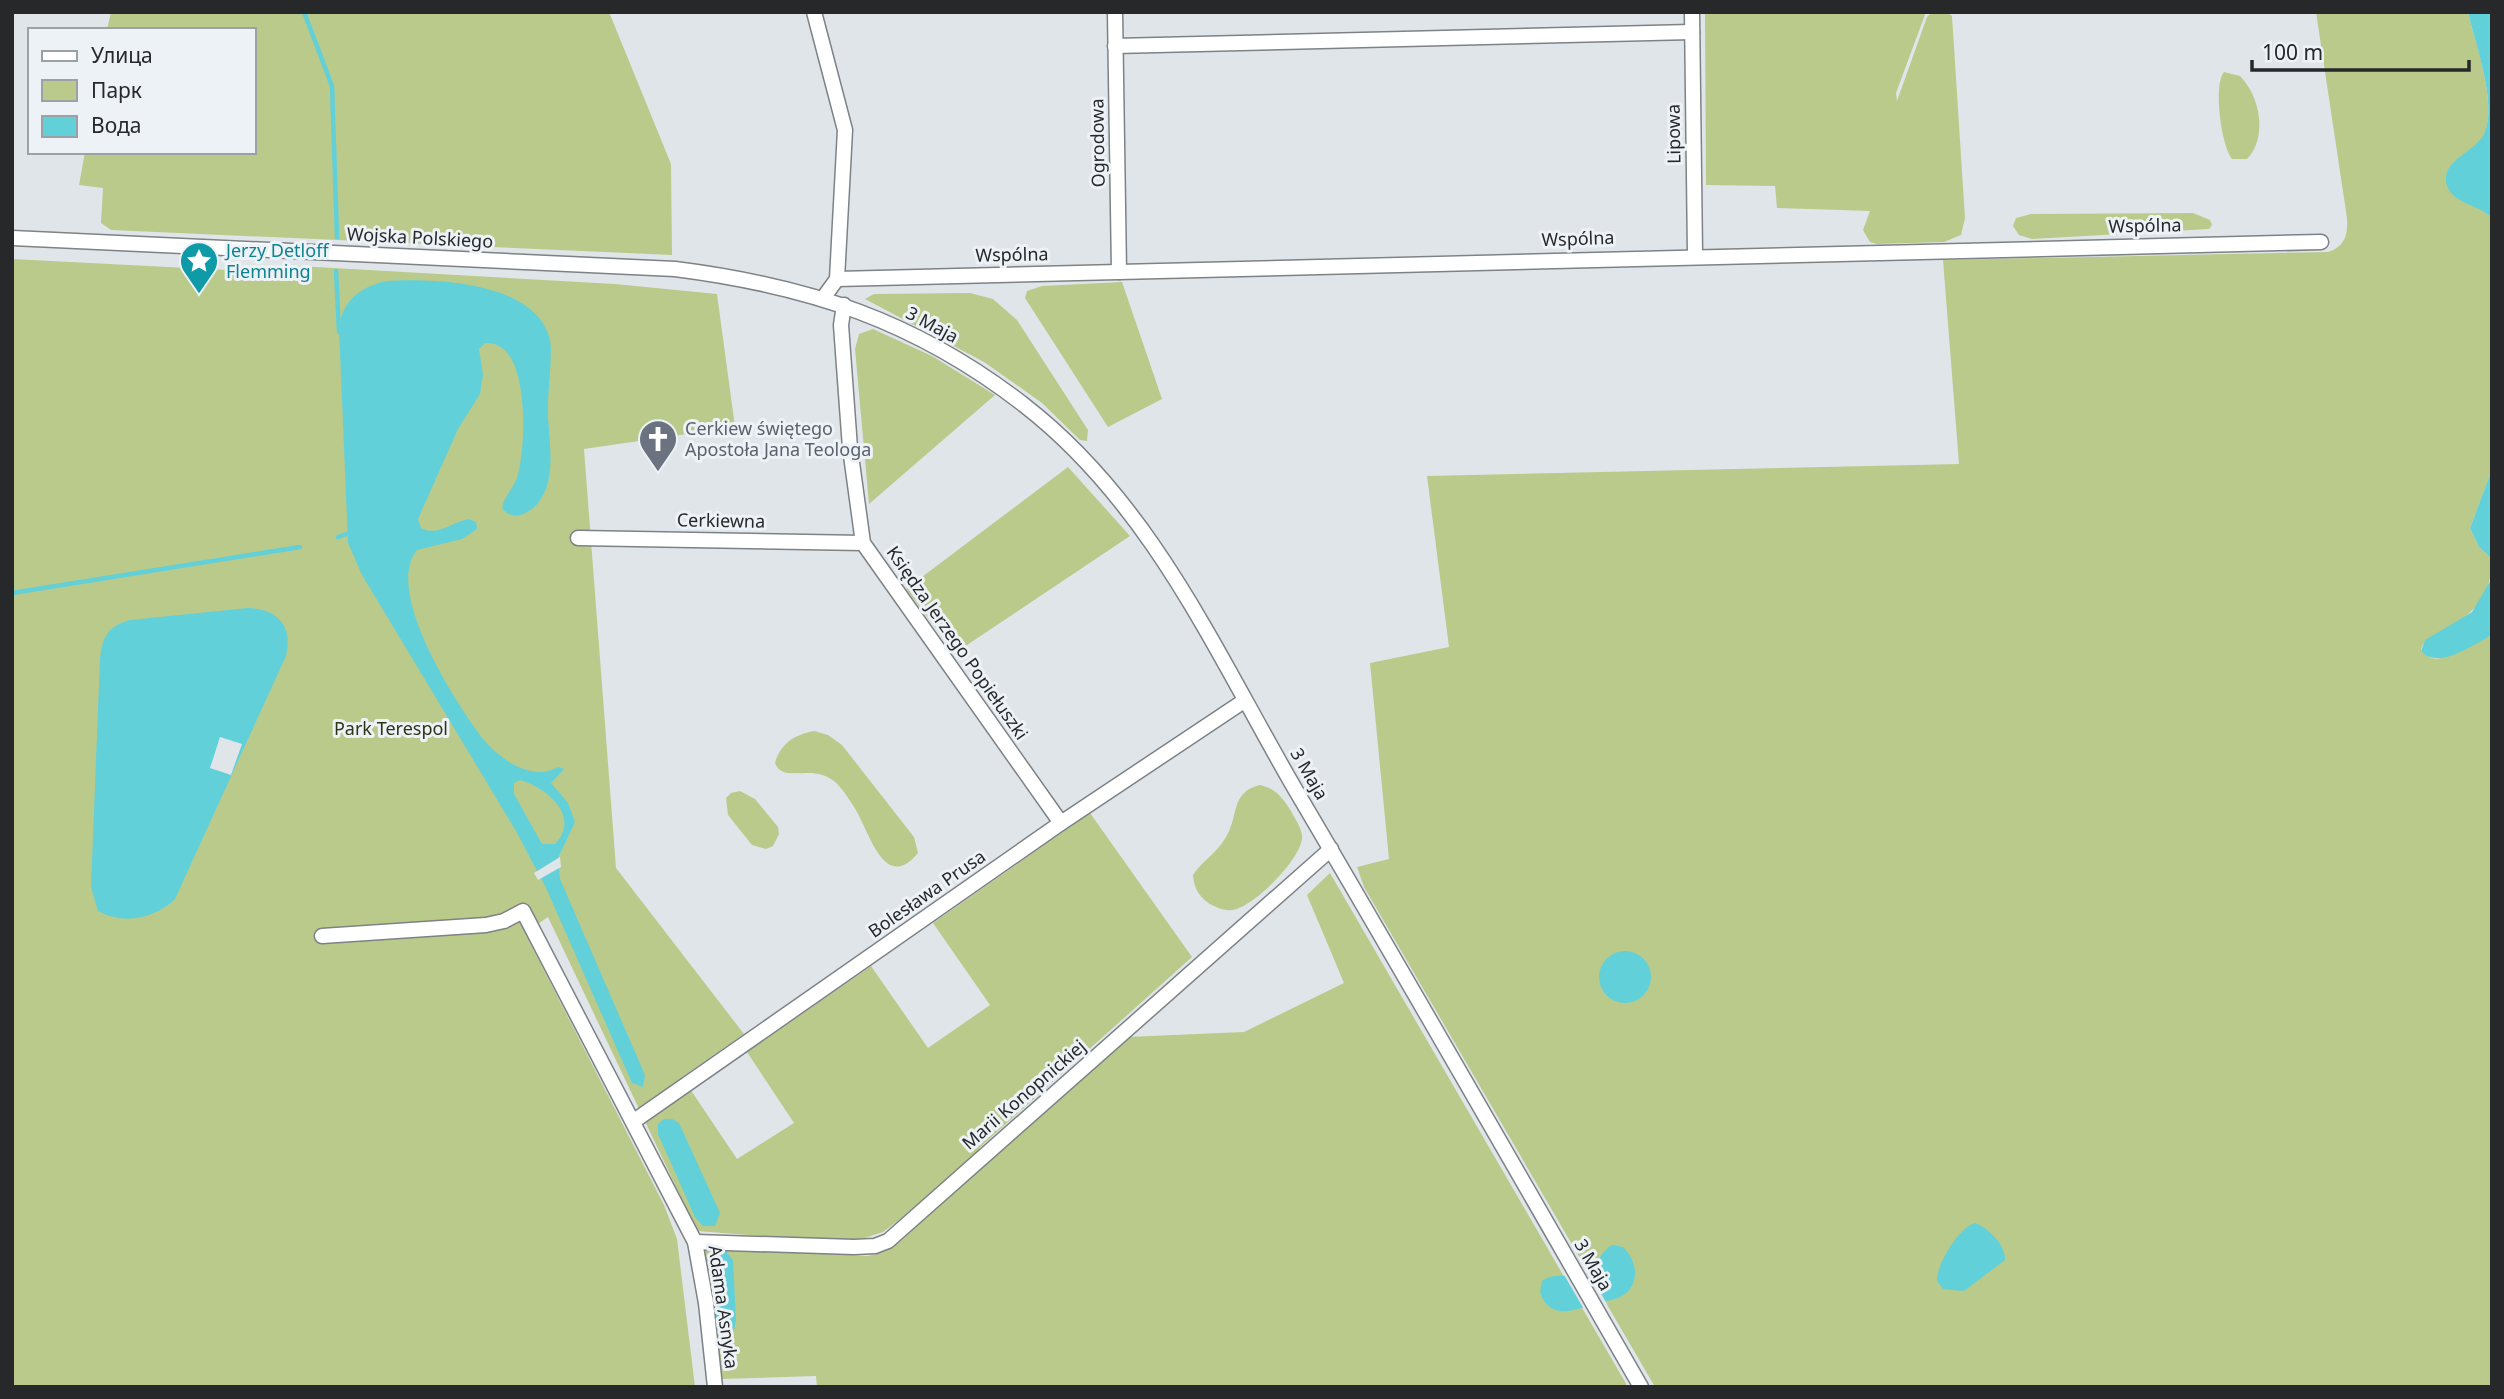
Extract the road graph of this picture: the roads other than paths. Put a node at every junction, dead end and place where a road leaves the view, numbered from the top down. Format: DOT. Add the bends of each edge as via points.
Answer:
graph roads {
  1 [pos="814,12"];
  2 [pos="1115,12"];
  3 [pos="1692,12"];
  4 [pos="1692,32"];
  5 [pos="1115,46"];
  6 [pos="12,238"];
  7 [pos="2321,242"];
  8 [pos="1695,255"];
  9 [pos="1119,272"];
  10 [pos="837,279"];
  11 [pos="824,297"];
  12 [pos="845,305"];
  13 [pos="578,538"];
  14 [pos="863,543"];
  15 [pos="1244,701"];
  16 [pos="1061,823"];
  17 [pos="1331,849"];
  18 [pos="322,936"];
  19 [pos="634,1121"];
  20 [pos="695,1242"];
  21 [pos="715,1387"];
  22 [pos="1641,1387"];
  1 -- 10 [label="street" via="845,130"];
  2 -- 5 [label="street, Ogrodowa"];
  3 -- 4 [label="street, Lipowa"];
  4 -- 5 [label="street"];
  4 -- 8 [label="street, Lipowa"];
  5 -- 9 [label="street, Ogrodowa"];
  6 -- 11 [label="street, Wojska Polskiego" via="675,269 732,276"];
  7 -- 8 [label="street, Wspólna"];
  8 -- 9 [label="street, Wspólna"];
  9 -- 10 [label="street, Wspólna"];
  10 -- 11 [label="street"];
  11 -- 12 [label="street, 3 Maja"];
  12 -- 14 [label="street, Księdza Jerzego Popiełuszki" via="841,325 849,435"];
  12 -- 15 [label="street, 3 Maja" via="927,342 978,372 1026,406 1077,452 1131,510 1171,569"];
  13 -- 14 [label="street, Cerkiewna"];
  14 -- 16 [label="street, Księdza Jerzego Popiełuszki"];
  15 -- 16 [label="street, Bolesława Prusa"];
  15 -- 17 [label="street, 3 Maja"];
  16 -- 19 [label="street, Bolesława Prusa"];
  17 -- 20 [label="street, Marii Konopnickiej" via="888,1241 854,1247"];
  17 -- 22 [label="street, 3 Maja"];
  18 -- 19 [label="street, Adama Asnyka" via="486,925 523,911"];
  19 -- 20 [label="street, Adama Asnyka"];
  20 -- 21 [label="street, Adama Asnyka"];
}
